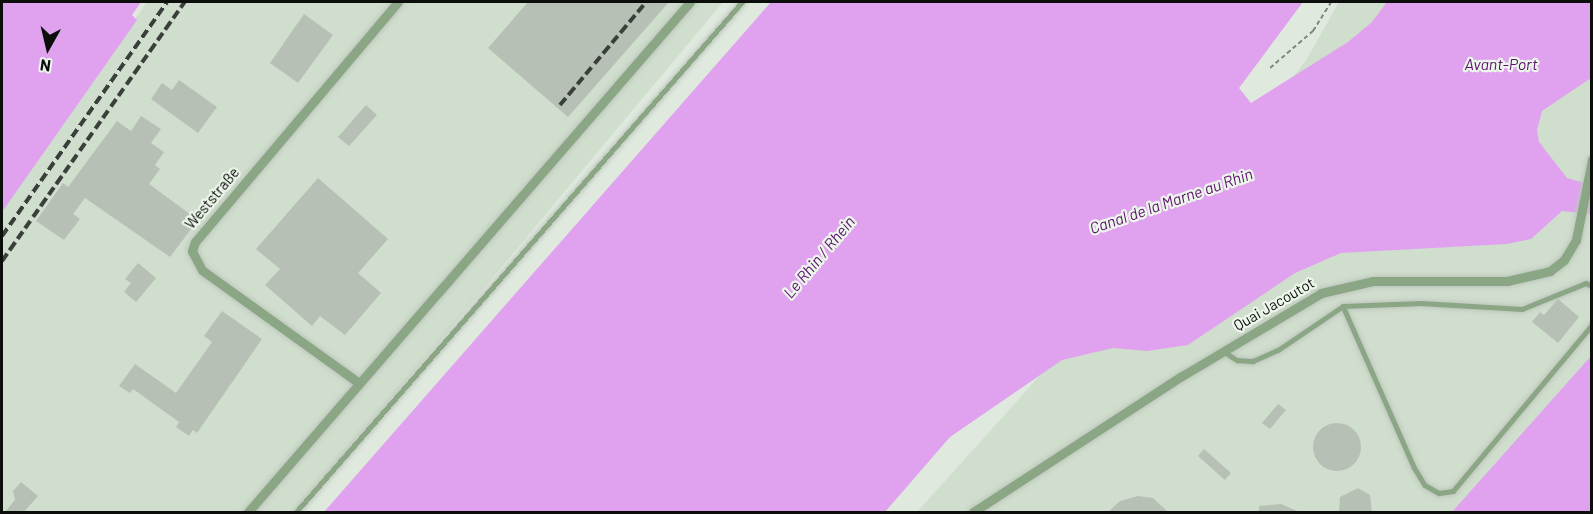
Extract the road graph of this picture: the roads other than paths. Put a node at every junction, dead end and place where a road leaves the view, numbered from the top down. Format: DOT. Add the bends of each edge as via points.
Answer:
graph roads {
  1 [pos="398,2"];
  2 [pos="690,2"];
  3 [pos="742,2"];
  4 [pos="1591,164"];
  5 [pos="1592,286"];
  6 [pos="1342,306"];
  7 [pos="1592,325"];
  8 [pos="1223,351"];
  9 [pos="359,383"];
  10 [pos="248,513"];
  11 [pos="296,513"];
  12 [pos="973,513"];
  1 -- 9 [label="street, Weststraße" via="193,247 195,264 202,270 292,339"];
  2 -- 9 [label="street"];
  3 -- 11 [label="lane"];
  4 -- 8 [label="street, Quai Jacoutot" via="1580,225 1569,254 1543,274 1507,281 1346,285 1310,299"];
  5 -- 6 [label="lane" via="1586,283 1522,309 1421,303"];
  6 -- 7 [label="lane" via="1414,467 1425,485 1439,493 1453,490"];
  6 -- 8 [label="lane" via="1278,350 1253,361 1237,360"];
  8 -- 12 [label="street, Quai Jacoutot"];
  9 -- 10 [label="street"];
}
